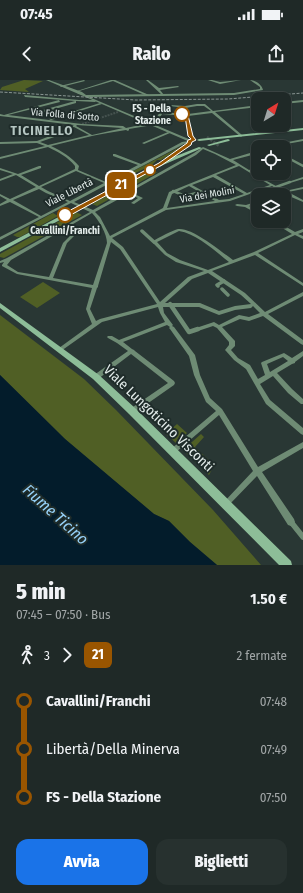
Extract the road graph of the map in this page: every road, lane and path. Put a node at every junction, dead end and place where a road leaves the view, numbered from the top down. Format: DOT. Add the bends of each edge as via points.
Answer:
graph roads {
  1 [pos="47,80"];
  2 [pos="84,80"];
  3 [pos="147,80"];
  4 [pos="209,80"];
  5 [pos="240,80"];
  6 [pos="252,81"];
  7 [pos="61,86"];
  8 [pos="178,87"];
  9 [pos="159,89"];
  10 [pos="81,94"];
  11 [pos="148,95"];
  12 [pos="163,95"];
  13 [pos="25,96"];
  14 [pos="64,100"];
  15 [pos="79,101"];
  16 [pos="94,101"];
  17 [pos="303,101"];
  18 [pos="291,102"];
  19 [pos="72,103"];
  20 [pos="100,104"];
  21 [pos="36,107"];
  22 [pos="185,107"];
  23 [pos="251,107"];
  24 [pos="84,109"];
  25 [pos="44,111"];
  26 [pos="212,112"];
  27 [pos="161,113"];
  28 [pos="1,115"];
  29 [pos="186,115"];
  30 [pos="56,117"];
  31 [pos="46,120"];
  32 [pos="76,125"];
  33 [pos="150,125"];
  34 [pos="303,129"];
  35 [pos="128,130"];
  36 [pos="170,133"];
  37 [pos="92,136"];
  38 [pos="240,136"];
  39 [pos="200,140"];
  40 [pos="303,140"];
  41 [pos="37,142"];
  42 [pos="191,142"];
  43 [pos="291,142"];
  44 [pos="0,143"];
  45 [pos="143,143"];
  46 [pos="47,146"];
  47 [pos="209,146"];
  48 [pos="202,148"];
  49 [pos="218,153"];
  50 [pos="114,154"];
  51 [pos="251,154"];
  52 [pos="0,158"];
  53 [pos="232,160"];
  54 [pos="291,160"];
  55 [pos="161,164"];
  56 [pos="141,165"];
  57 [pos="239,165"];
  58 [pos="303,166"];
  59 [pos="40,167"];
  60 [pos="0,169"];
  61 [pos="76,170"];
  62 [pos="249,171"];
  63 [pos="17,174"];
  64 [pos="213,175"];
  65 [pos="303,178"];
  66 [pos="0,180"];
  67 [pos="265,180"];
  68 [pos="290,182"];
  69 [pos="106,183"];
  70 [pos="189,185"];
  71 [pos="274,186"];
  72 [pos="39,187"];
  73 [pos="278,188"];
  74 [pos="303,188"];
  75 [pos="173,191"];
  76 [pos="291,191"];
  77 [pos="127,192"];
  78 [pos="200,192"];
  79 [pos="246,194"];
  80 [pos="0,195"];
  81 [pos="291,195"];
  82 [pos="10,201"];
  83 [pos="218,201"];
  84 [pos="303,201"];
  85 [pos="70,202"];
  86 [pos="133,203"];
  87 [pos="235,204"];
  88 [pos="251,204"];
  89 [pos="0,205"];
  90 [pos="82,206"];
  91 [pos="246,206"];
  92 [pos="166,209"];
  93 [pos="251,209"];
  94 [pos="92,211"];
  95 [pos="41,217"];
  96 [pos="285,228"];
  97 [pos="303,230"];
  98 [pos="142,231"];
  99 [pos="296,234"];
  100 [pos="72,236"];
  101 [pos="109,238"];
  102 [pos="303,238"];
  103 [pos="0,239"];
  104 [pos="154,242"];
  105 [pos="0,250"];
  106 [pos="255,252"];
  107 [pos="9,259"];
  108 [pos="231,261"];
  109 [pos="0,262"];
  110 [pos="208,271"];
  111 [pos="50,279"];
  112 [pos="224,282"];
  113 [pos="302,282"];
  114 [pos="218,286"];
  115 [pos="96,287"];
  116 [pos="222,289"];
  117 [pos="303,294"];
  118 [pos="228,295"];
  119 [pos="170,304"];
  120 [pos="0,305"];
  121 [pos="160,305"];
  122 [pos="251,306"];
  123 [pos="235,308"];
  124 [pos="264,314"];
  125 [pos="244,318"];
  126 [pos="95,324"];
  127 [pos="170,325"];
  128 [pos="219,327"];
  129 [pos="198,329"];
  130 [pos="110,337"];
  131 [pos="120,342"];
  132 [pos="303,343"];
  133 [pos="61,350"];
  134 [pos="132,351"];
  135 [pos="303,353"];
  136 [pos="293,362"];
  137 [pos="271,373"];
  138 [pos="96,377"];
  139 [pos="257,383"];
  140 [pos="303,402"];
  141 [pos="132,411"];
  142 [pos="220,411"];
  143 [pos="303,432"];
  144 [pos="303,445"];
  145 [pos="173,451"];
  146 [pos="257,471"];
  147 [pos="226,504"];
  148 [pos="291,522"];
  149 [pos="303,537"];
  150 [pos="287,565"];
  1 -- 7 [label="street"];
  2 -- 7 [label="street"];
  3 -- 9 [label="street"];
  4 -- 5 [label="street" via="220,83"];
  6 -- 12 [label="street" via="262,90 234,94"];
  7 -- 10 [label="street"];
  8 -- 9 [label="street"];
  9 -- 12 [label="street"];
  10 -- 11 [label="street"];
  10 -- 11 [label="street" via="113,80"];
  10 -- 16 [label="street"];
  11 -- 12 [label="street"];
  13 -- 14 [label="street"];
  14 -- 15 [label="street"];
  14 -- 21 [label="street"];
  15 -- 16 [label="street"];
  15 -- 19 [label="street"];
  16 -- 20 [label="street"];
  17 -- 18 [label="street"];
  19 -- 24 [label="street"];
  19 -- 25 [label="street"];
  20 -- 24 [label="street"];
  20 -- 33 [label="street"];
  21 -- 25 [label="street"];
  21 -- 28 [label="street"];
  22 -- 26 [label="street" via="204,105"];
  22 -- 27 [label="street" via="167,106"];
  22 -- 29 [label="street"];
  23 -- 26 [label="street"];
  24 -- 30 [label="street"];
  25 -- 30 [label="street"];
  26 -- 29 [label="street"];
  26 -- 38 [label="street"];
  27 -- 29 [label="street"];
  27 -- 33 [label="street" via="155,123"];
  28 -- 31 [label="street, Via Folla di Sotto"];
  29 -- 42 [label="street"];
  30 -- 31 [label="street"];
  31 -- 32 [label="street, Via Folla di Sotto"];
  32 -- 35 [label="street, Via Folla di Sotto" via="124,127"];
  32 -- 37 [label="street"];
  32 -- 41 [label="street"];
  33 -- 35 [label="street"];
  33 -- 36 [label="street"];
  34 -- 38 [label="main road"];
  35 -- 37 [label="street"];
  36 -- 42 [label="street"];
  36 -- 45 [label="street"];
  37 -- 46 [label="street"];
  38 -- 39 [label="main road"];
  38 -- 47 [label="main road, Viale Libertà"];
  39 -- 42 [label="main road"];
  39 -- 47 [label="main road"];
  40 -- 43 [label="street"];
  41 -- 44 [label="street"];
  41 -- 46 [label="street"];
  42 -- 48 [label="main road"];
  42 -- 55 [label="main road, Viale Libertà"];
  42 -- 56 [label="street, Viale Libertà" via="183,143"];
  46 -- 52 [label="street"];
  46 -- 61 [label="street" via="53,147 73,161 77,166"];
  47 -- 48 [label="main road, Viale Libertà"];
  47 -- 49 [label="street"];
  48 -- 49 [label="street"];
  48 -- 55 [label="main road, Viale Libertà"];
  48 -- 77 [label="street" via="201,151"];
  49 -- 53 [label="street"];
  50 -- 56 [label="street"];
  51 -- 53 [label="street"];
  53 -- 57 [label="street"];
  54 -- 58 [label="street"];
  55 -- 90 [label="main road, Viale Libertà"];
  56 -- 69 [label="street, Viale Libertà"];
  57 -- 62 [label="street"];
  57 -- 64 [label="street"];
  59 -- 63 [label="street"];
  60 -- 63 [label="street"];
  61 -- 69 [label="street"];
  61 -- 72 [label="street"];
  63 -- 66 [label="street"];
  63 -- 72 [label="street"];
  64 -- 70 [label="street"];
  64 -- 79 [label="street"];
  65 -- 68 [label="street"];
  67 -- 71 [label="street"];
  68 -- 71 [label="street"];
  69 -- 85 [label="street, Viale Libertà"];
  70 -- 75 [label="street"];
  70 -- 78 [label="street"];
  71 -- 73 [label="street"];
  71 -- 79 [label="street, Via dei Molini"];
  72 -- 82 [label="street"];
  72 -- 85 [label="street"];
  74 -- 76 [label="street"];
  75 -- 78 [label="street" via="185,196"];
  75 -- 92 [label="street" via="170,193"];
  77 -- 86 [label="street" via="141,198"];
  77 -- 94 [label="street"];
  78 -- 83 [label="street"];
  79 -- 83 [label="street, Via dei Molini"];
  80 -- 82 [label="street"];
  81 -- 84 [label="street"];
  82 -- 89 [label="street"];
  82 -- 95 [label="street"];
  83 -- 92 [label="street, Via dei Molini"];
  85 -- 90 [label="street"];
  85 -- 95 [label="street, Viale Libertà"];
  87 -- 91 [label="street"];
  88 -- 91 [label="street"];
  90 -- 94 [label="street"];
  90 -- 105 [label="main road, Viale Libertà"];
  91 -- 93 [label="street"];
  92 -- 101 [label="street, Via dei Molini"];
  94 -- 101 [label="street"];
  94 -- 107 [label="street"];
  95 -- 103 [label="street, Viale Libertà"];
  96 -- 99 [label="street"];
  97 -- 99 [label="street"];
  98 -- 104 [label="street"];
  99 -- 102 [label="street"];
  99 -- 106 [label="street"];
  100 -- 111 [label="street" via="65,243"];
  101 -- 115 [label="street"];
  101 -- 121 [label="street" via="122,248"];
  104 -- 108 [label="street" via="183,230"];
  104 -- 110 [label="street" via="178,261"];
  106 -- 108 [label="street"];
  106 -- 113 [label="street"];
  107 -- 109 [label="street"];
  107 -- 111 [label="street" via="4,265 13,272"];
  108 -- 110 [label="street"];
  110 -- 112 [label="street"];
  110 -- 121 [label="street" via="190,278"];
  111 -- 115 [label="street"];
  112 -- 114 [label="street"];
  112 -- 124 [label="street" via="243,294"];
  115 -- 126 [label="street" via="88,309"];
  116 -- 118 [label="street"];
  117 -- 124 [label="street"];
  119 -- 121 [label="street"];
  119 -- 123 [label="street" via="200,305 219,313"];
  119 -- 129 [label="street" via="190,332"];
  120 -- 133 [label="main road, Viale Lungoticino Visconti"];
  121 -- 126 [label="street"];
  121 -- 127 [label="street"];
  122 -- 123 [label="street"];
  123 -- 125 [label="street"];
  124 -- 125 [label="street"];
  124 -- 132 [label="street"];
  125 -- 128 [label="street" via="239,317"];
  126 -- 133 [label="street"];
  127 -- 131 [label="street"];
  127 -- 142 [label="street" via="192,355 208,400"];
  128 -- 129 [label="street" via="214,324"];
  128 -- 139 [label="street" via="232,341 232,346 228,350 248,367"];
  130 -- 131 [label="street"];
  131 -- 134 [label="street"];
  133 -- 138 [label="main road, Viale Lungoticino Visconti"];
  134 -- 138 [label="street"];
  134 -- 141 [label="street" via="172,383"];
  135 -- 136 [label="street"];
  136 -- 137 [label="street"];
  136 -- 137 [label="street" via="284,355 264,363"];
  137 -- 139 [label="street"];
  137 -- 140 [label="street"];
  138 -- 141 [label="main road, Viale Lungoticino Visconti"];
  139 -- 143 [label="street" via="268,402"];
  141 -- 145 [label="main road, Viale Lungoticino Visconti"];
  142 -- 145 [label="street"];
  142 -- 146 [label="street"];
  144 -- 146 [label="street"];
  145 -- 147 [label="main road, Viale Lungoticino Visconti"];
  146 -- 147 [label="street"];
  146 -- 148 [label="street"];
  147 -- 150 [label="main road, Viale Lungoticino Visconti"];
  148 -- 149 [label="street"];
}
